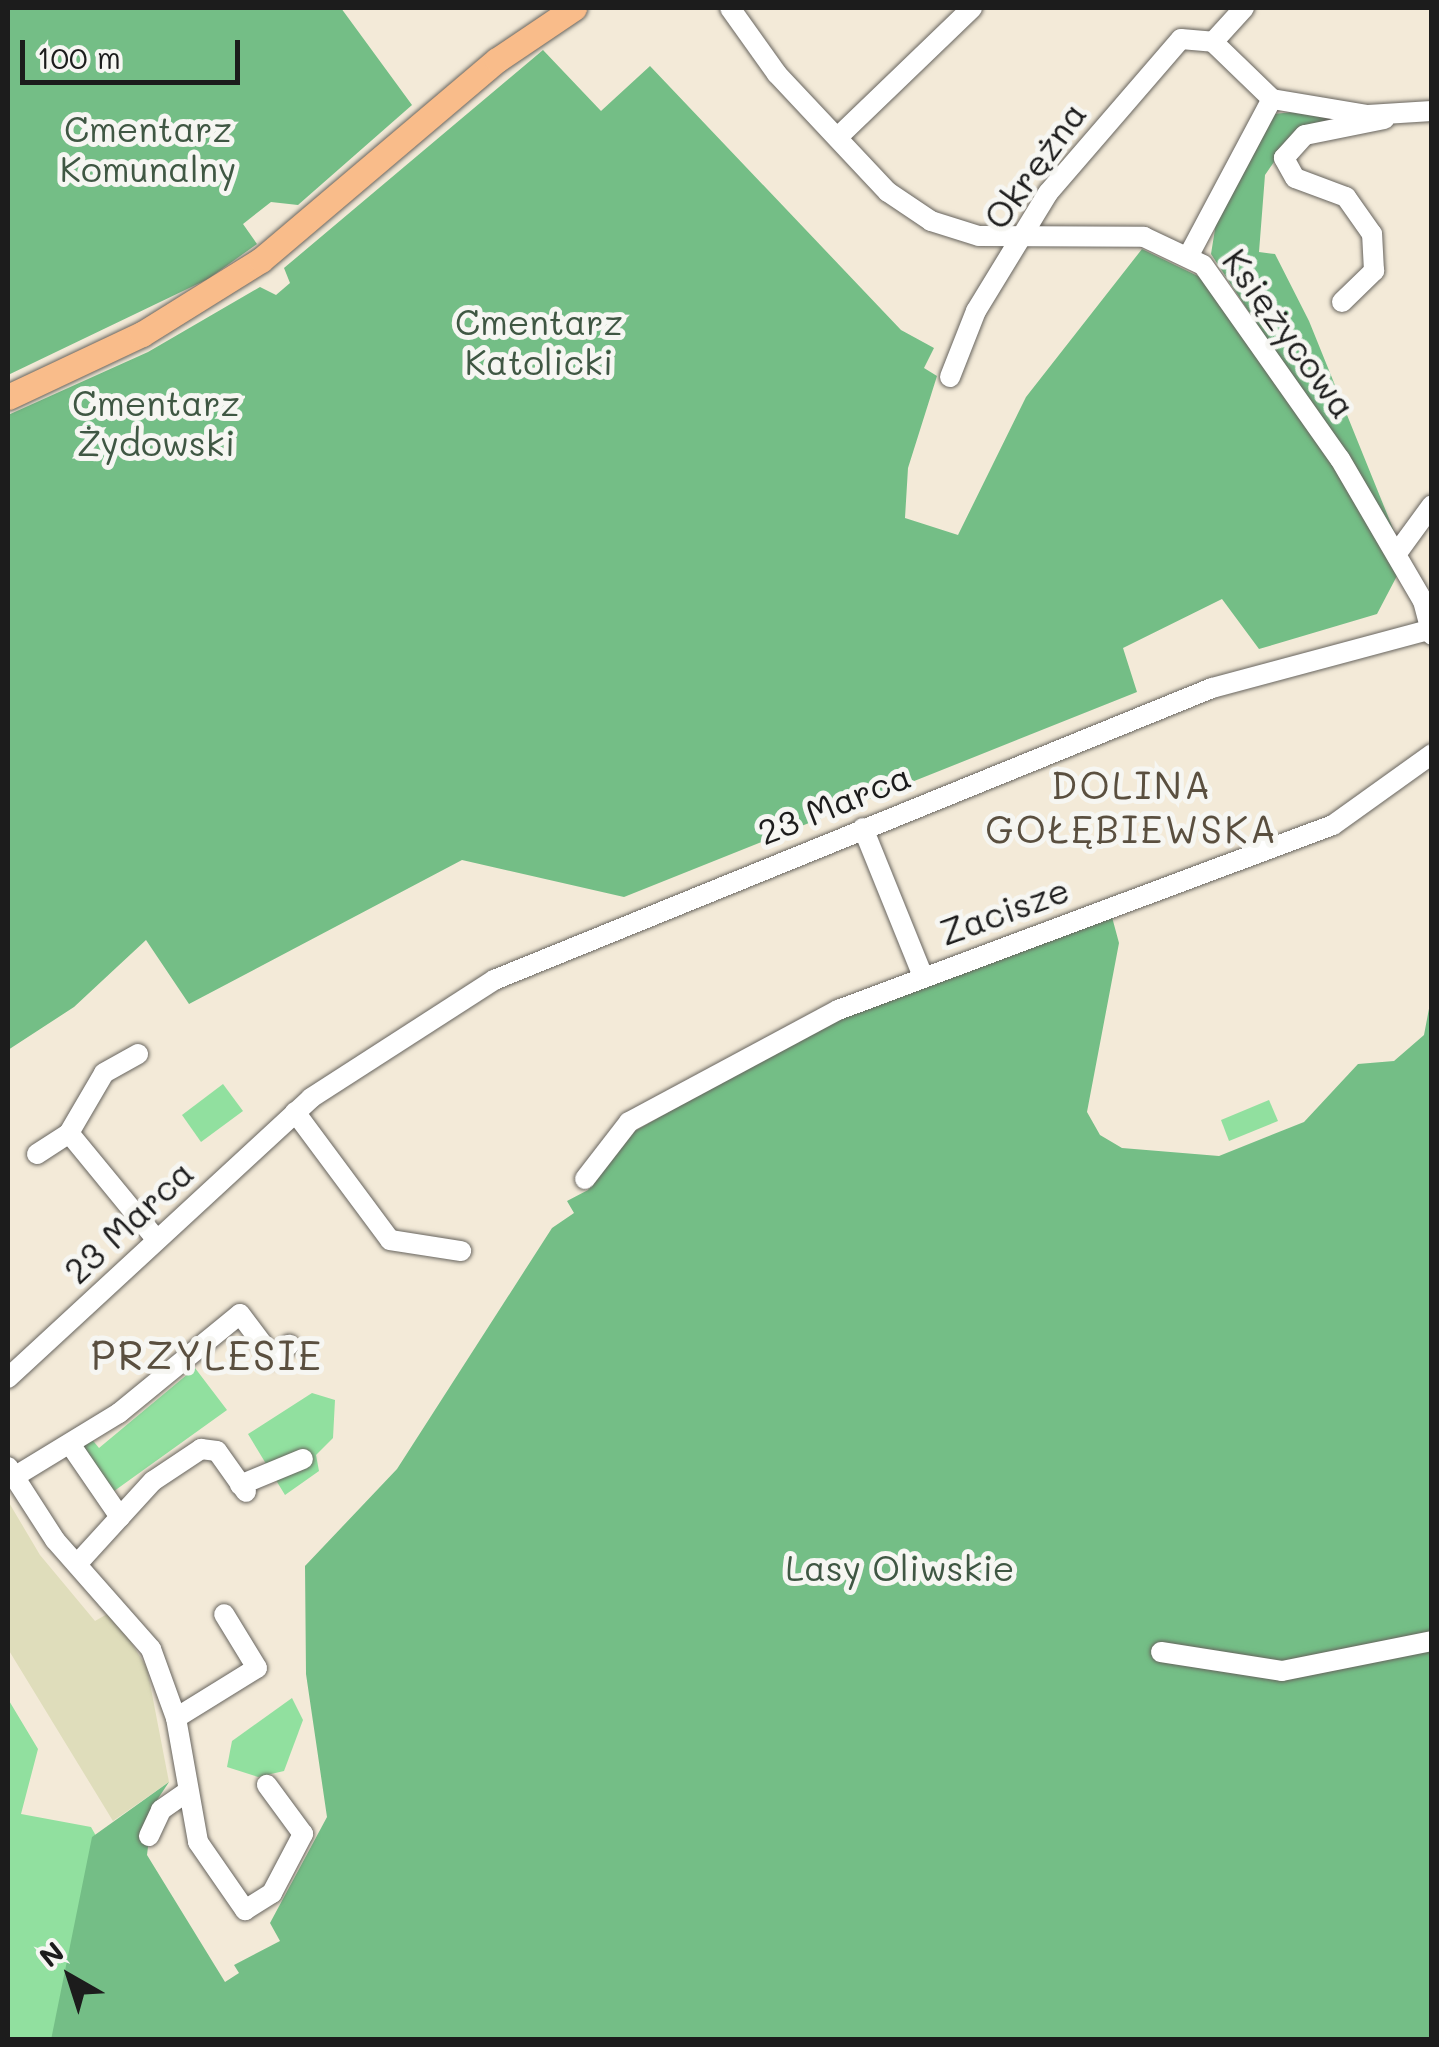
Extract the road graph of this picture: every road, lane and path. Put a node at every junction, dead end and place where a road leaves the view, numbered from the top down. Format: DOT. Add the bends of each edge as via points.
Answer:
graph roads {
  1 [pos="574,8"];
  2 [pos="730,8"];
  3 [pos="972,8"];
  4 [pos="1244,8"];
  5 [pos="1214,42"];
  6 [pos="1272,99"];
  7 [pos="1432,111"];
  8 [pos="1388,114"];
  9 [pos="838,137"];
  10 [pos="1018,238"];
  11 [pos="1190,254"];
  12 [pos="1342,302"];
  13 [pos="950,377"];
  14 [pos="8,396"];
  15 [pos="1432,506"];
  16 [pos="1396,552"];
  17 [pos="1431,631"];
  18 [pos="1432,754"];
  19 [pos="863,828"];
  20 [pos="922,974"];
  21 [pos="138,1054"];
  22 [pos="295,1112"];
  23 [pos="68,1133"];
  24 [pos="36,1154"];
  25 [pos="585,1179"];
  26 [pos="156,1239"];
  27 [pos="461,1250"];
  28 [pos="289,1345"];
  29 [pos="8,1378"];
  30 [pos="72,1447"];
  31 [pos="303,1459"];
  32 [pos="11,1472"];
  33 [pos="120,1517"];
  34 [pos="78,1563"];
  35 [pos="224,1614"];
  36 [pos="1432,1641"];
  37 [pos="1161,1652"];
  38 [pos="176,1718"];
  39 [pos="266,1786"];
  40 [pos="186,1792"];
  41 [pos="149,1836"];
  1 -- 14 [label="main road" via="497,60 261,260 142,334"];
  2 -- 9 [label="street, Księżycowa" via="755,50"];
  3 -- 9 [label="street"];
  4 -- 5 [label="street"];
  5 -- 6 [label="street"];
  5 -- 10 [label="street, Okrężna" via="1195,36 1167,48"];
  6 -- 8 [label="street"];
  6 -- 11 [label="street"];
  7 -- 8 [label="street"];
  8 -- 12 [label="street" via="1374,126 1305,135 1284,158 1296,178 1346,197 1372,234 1374,272"];
  9 -- 10 [label="street, Księżycowa" via="931,221"];
  10 -- 11 [label="street, Księżycowa" via="1144,236"];
  10 -- 13 [label="street, Okrężna"];
  11 -- 16 [label="street, Księżycowa" via="1325,435"];
  15 -- 16 [label="street"];
  16 -- 17 [label="street, Księżycowa"];
  17 -- 19 [label="street, 23 Marca" via="1212,688"];
  18 -- 20 [label="street, Zacisze" via="1333,825"];
  19 -- 20 [label="street, Zacisze"];
  19 -- 22 [label="street, 23 Marca" via="518,968 381,1046"];
  20 -- 25 [label="street, Zacisze" via="630,1122"];
  21 -- 23 [label="street" via="104,1073"];
  22 -- 26 [label="street, 23 Marca"];
  22 -- 27 [label="street" via="390,1240"];
  23 -- 24 [label="street"];
  23 -- 26 [label="street"];
  26 -- 29 [label="street, 23 Marca"];
  28 -- 30 [label="street" via="273,1358 240,1314"];
  30 -- 32 [label="street"];
  30 -- 33 [label="street"];
  31 -- 33 [label="street" via="243,1489 217,1452 200,1449"];
  32 -- 34 [label="street"];
  33 -- 34 [label="street"];
  34 -- 38 [label="street" via="137,1623"];
  35 -- 38 [label="street" via="257,1668"];
  36 -- 37 [label="street" via="1302,1670"];
  38 -- 40 [label="street"];
  39 -- 40 [label="street" via="303,1834 272,1893 249,1910 203,1854"];
  40 -- 41 [label="street" via="161,1810"];
}
